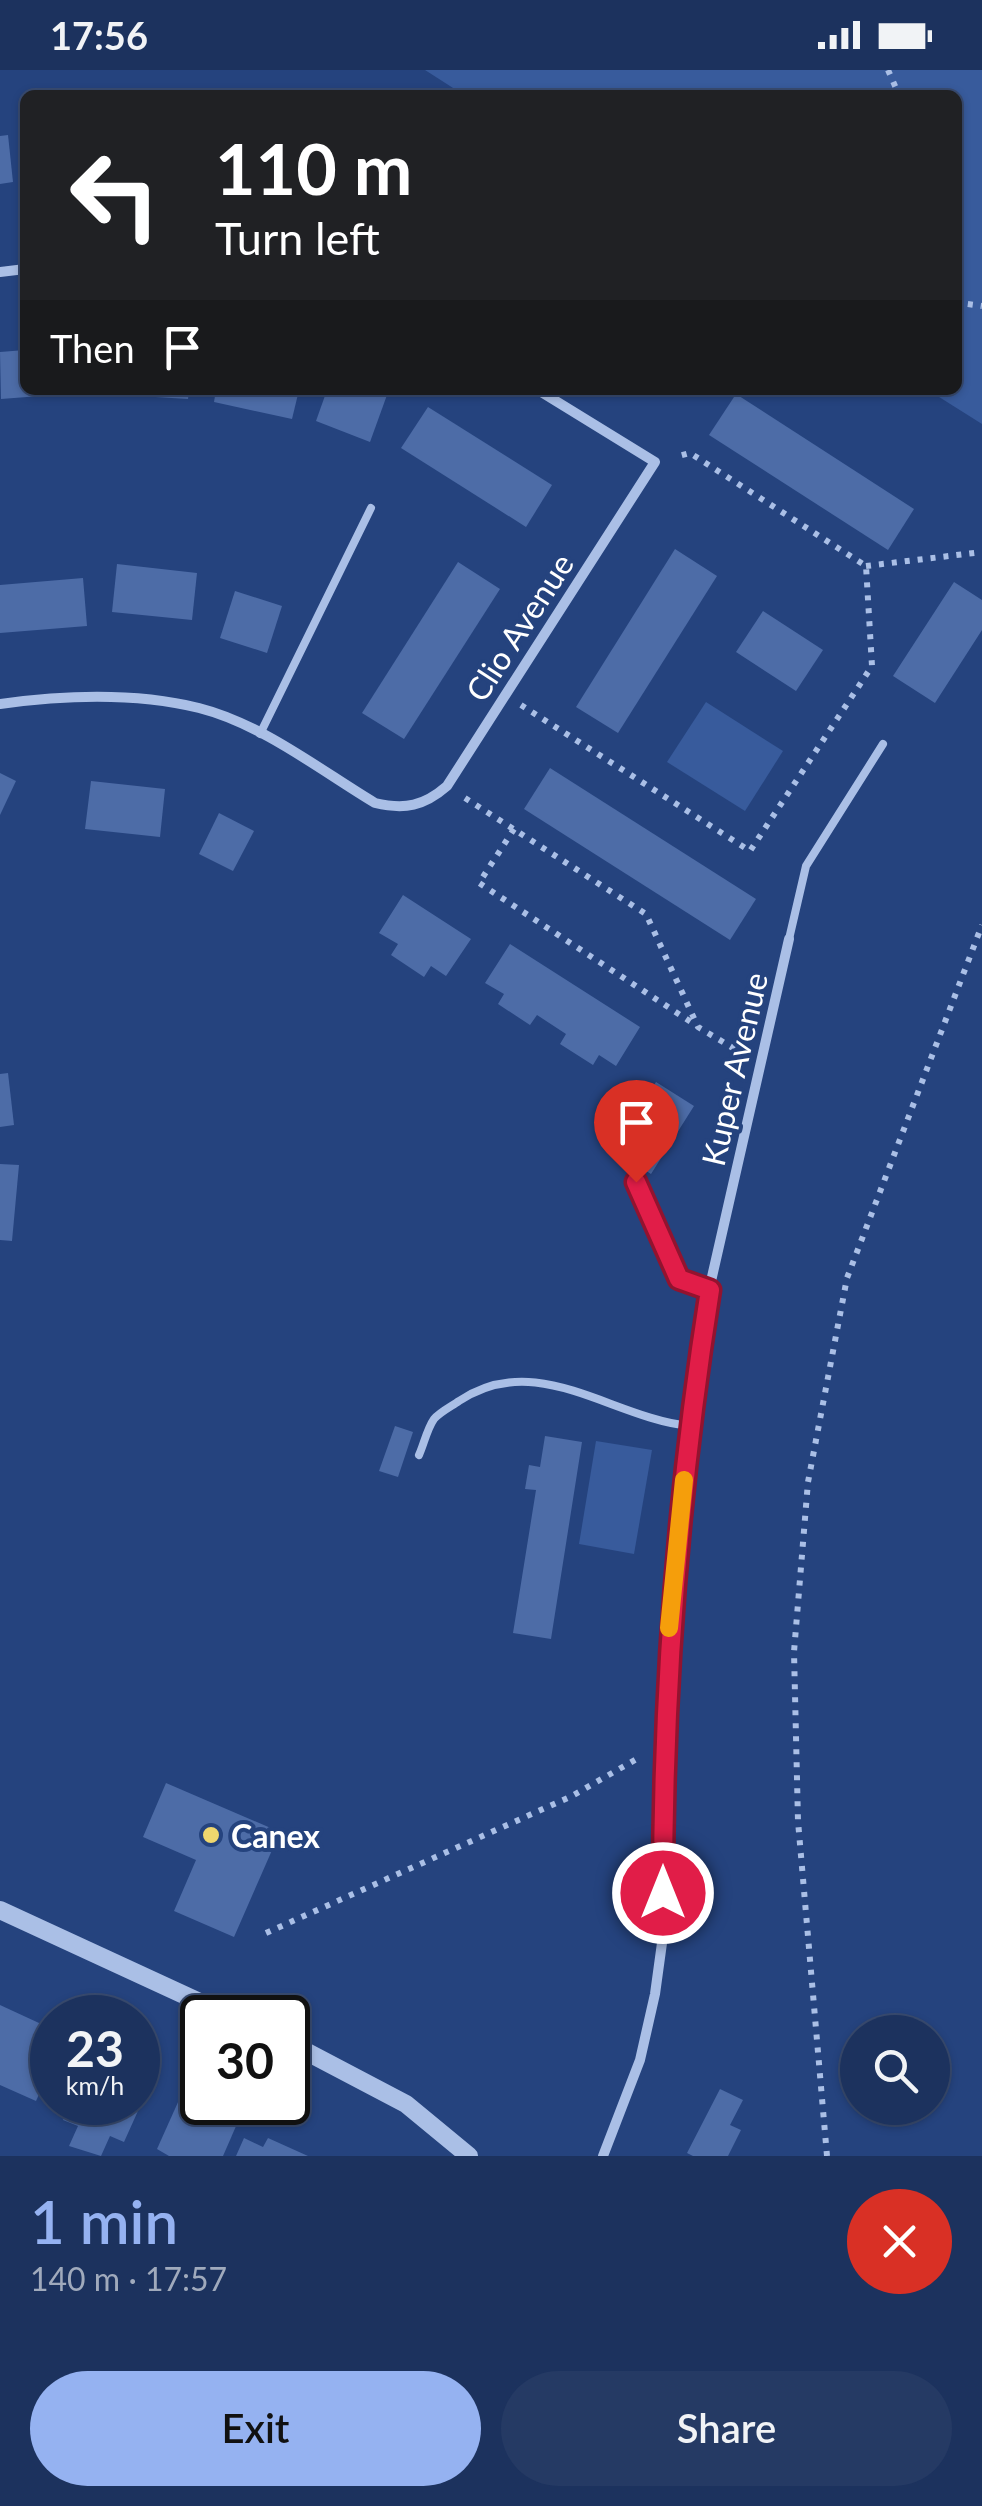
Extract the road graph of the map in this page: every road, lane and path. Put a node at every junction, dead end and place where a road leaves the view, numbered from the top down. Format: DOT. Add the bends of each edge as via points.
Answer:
graph roads {
  1 [pos="546,395"];
  2 [pos="654,462"];
  3 [pos="371,508"];
  4 [pos="982,552"];
  5 [pos="866,566"];
  6 [pos="506,696"];
  7 [pos="0,704"];
  8 [pos="260,734"];
  9 [pos="883,744"];
  10 [pos="447,786"];
  11 [pos="514,829"];
  12 [pos="982,925"];
  13 [pos="789,940"];
  14 [pos="698,1027"];
  15 [pos="760,1064"];
  16 [pos="636,1182"];
  17 [pos="710,1290"];
  18 [pos="690,1426"];
  19 [pos="418,1455"];
  20 [pos="663,1744"];
  21 [pos="0,1910"];
  22 [pos="266,1933"];
  23 [pos="184,1995"];
  24 [pos="310,2054"];
  25 [pos="469,2156"];
  26 [pos="604,2156"];
  27 [pos="826,2156"];
  1 -- 2 [label="street"];
  2 -- 5 [label="path" via="690,453"];
  2 -- 6 [label="street, Clio Avenue"];
  3 -- 8 [label="lane"];
  4 -- 5 [label="path"];
  5 -- 6 [label="path" via="872,666 750,851"];
  6 -- 10 [label="street, Clio Avenue"];
  7 -- 8 [label="street" via="82,696 155,701 200,708"];
  8 -- 10 [label="street, Clio Avenue" via="375,803 415,806"];
  9 -- 13 [label="lane" via="806,866"];
  10 -- 11 [label="path"];
  11 -- 14 [label="path" via="646,914"];
  11 -- 14 [label="path" via="478,883"];
  12 -- 27 [label="path" via="847,1278 808,1482 794,1652 798,1822"];
  13 -- 15 [label="street, Kuper Avenue"];
  14 -- 15 [label="path"];
  15 -- 17 [label="street, Kuper Avenue"];
  16 -- 17 [label="lane" via="679,1279"];
  17 -- 18 [label="street, Kuper Avenue"];
  18 -- 19 [label="lane" via="663,1424 554,1383 507,1382 478,1388 435,1417"];
  18 -- 20 [label="street, Kuper Avenue"];
  20 -- 22 [label="path" via="572,1796"];
  20 -- 26 [label="street, Kuper Avenue" via="658,1977 640,2060"];
  21 -- 23 [label="street"];
  24 -- 25 [label="street" via="406,2104"];
}
